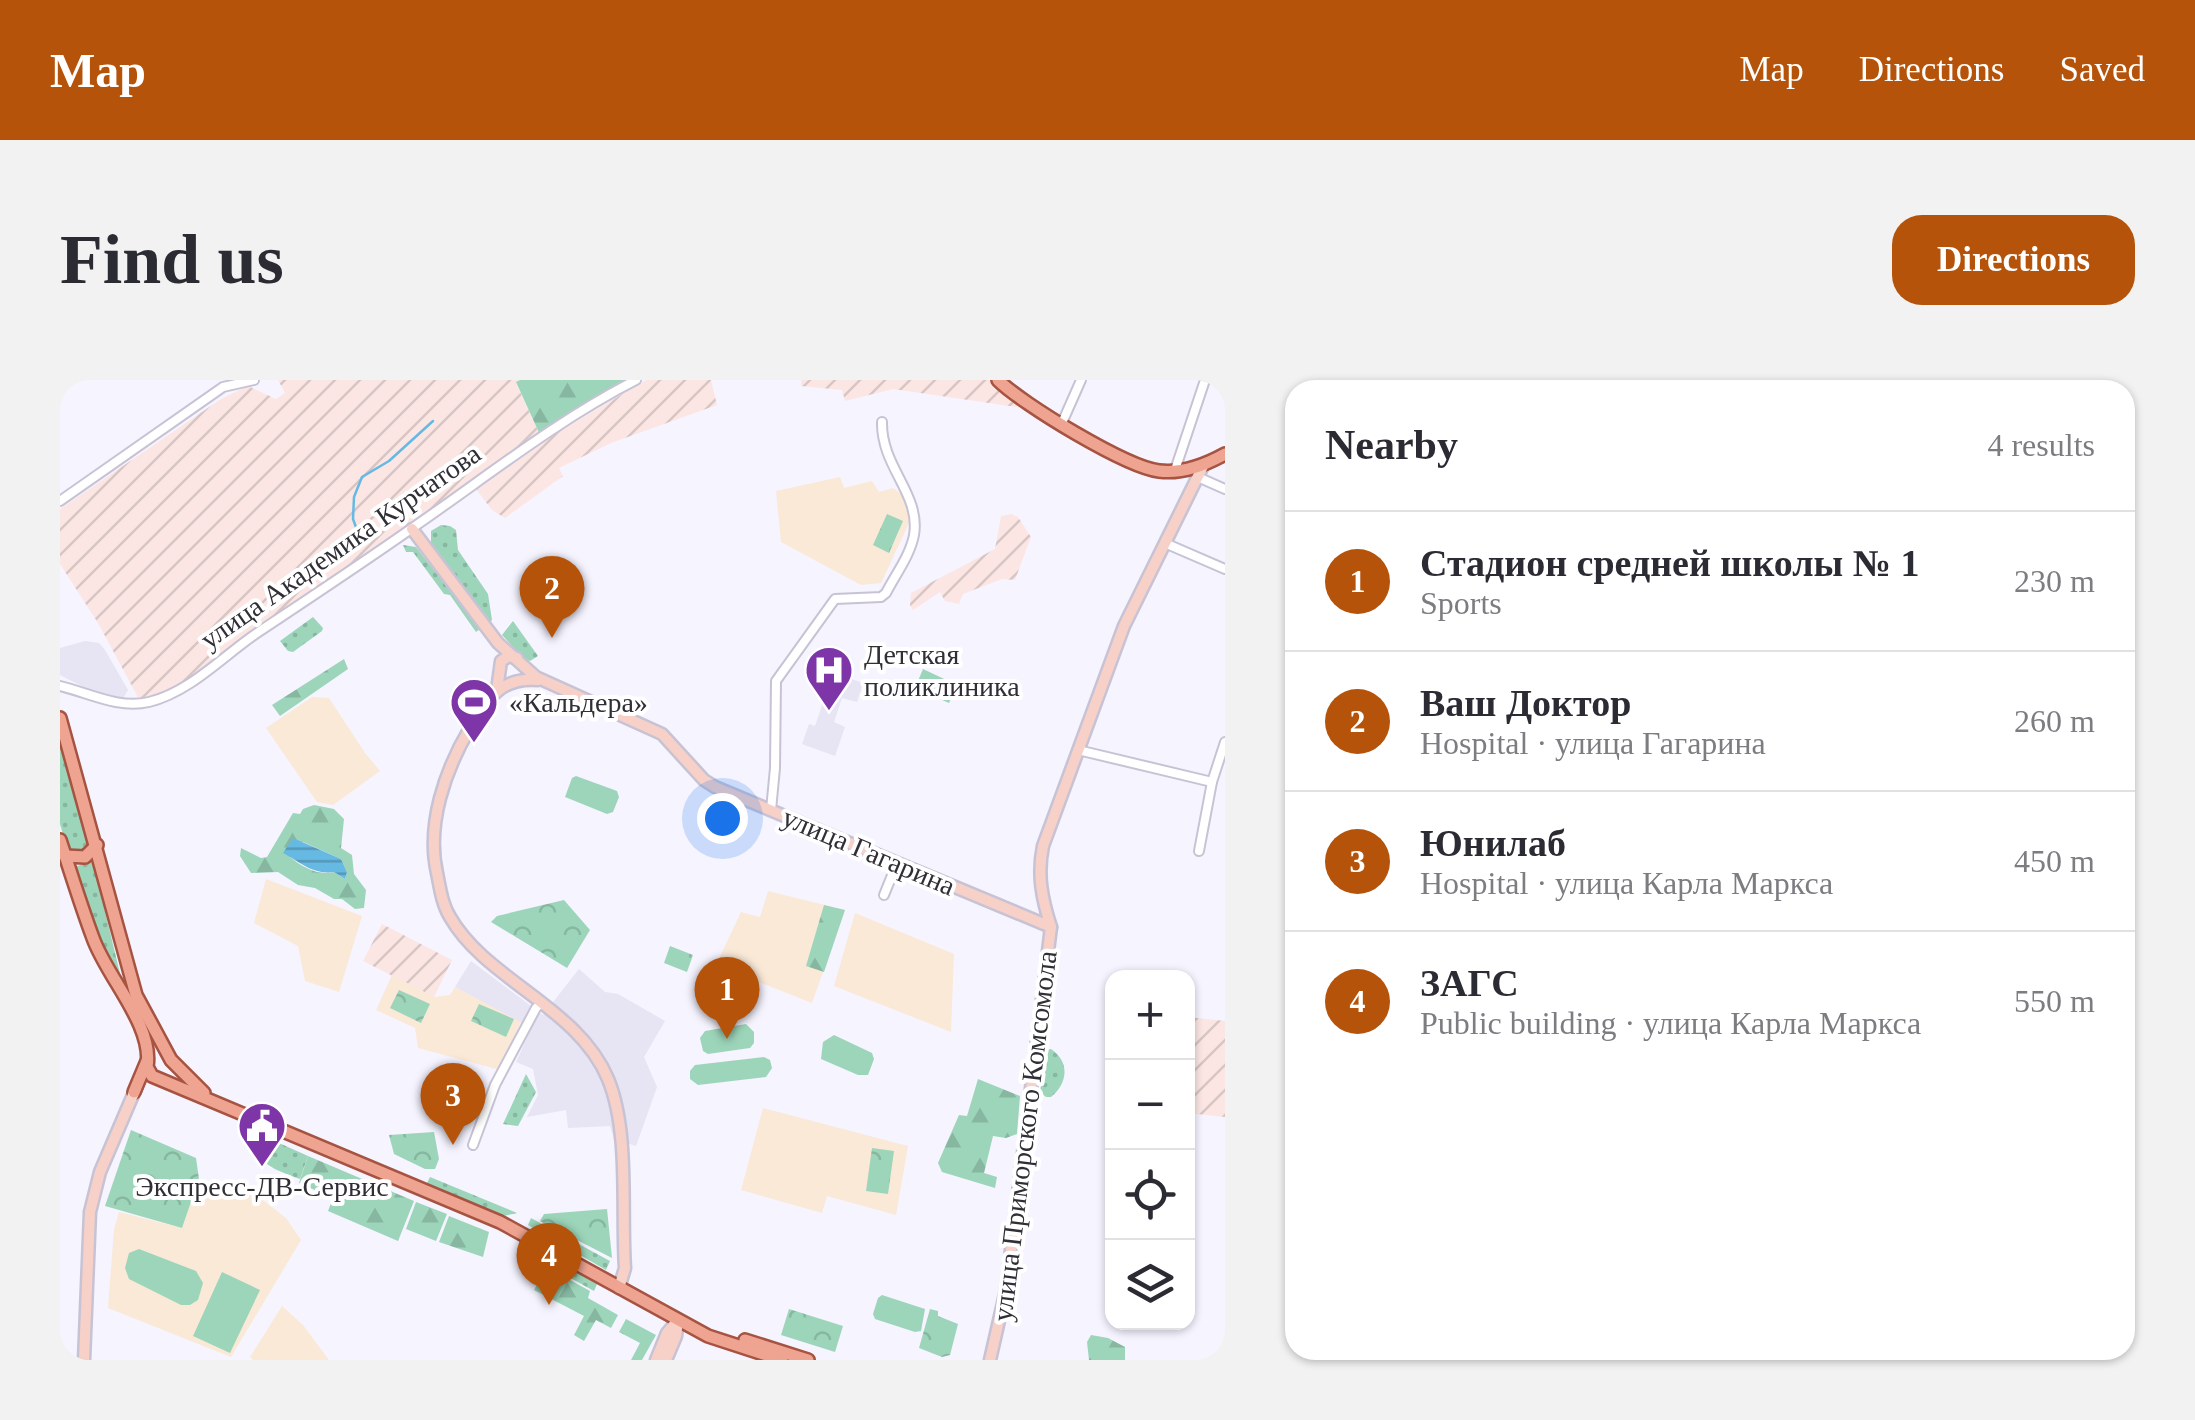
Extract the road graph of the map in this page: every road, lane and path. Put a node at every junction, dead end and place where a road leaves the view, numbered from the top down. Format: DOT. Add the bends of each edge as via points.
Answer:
graph roads {
  1 [pos="254,380"];
  2 [pos="636,380"];
  3 [pos="998,380"];
  4 [pos="1081,380"];
  5 [pos="1204,380"];
  6 [pos="882,422"];
  7 [pos="1062,423"];
  8 [pos="1225,454"];
  9 [pos="1176,470"];
  10 [pos="1199,471"];
  11 [pos="1225,489"];
  12 [pos="60,502"];
  13 [pos="412,529"];
  14 [pos="1167,544"];
  15 [pos="1225,569"];
  16 [pos="498,643"];
  17 [pos="520,660"];
  18 [pos="499,668"];
  19 [pos="515,679"];
  20 [pos="540,680"];
  21 [pos="60,686"];
  22 [pos="495,693"];
  23 [pos="60,719"];
  24 [pos="1225,742"];
  25 [pos="1078,750"];
  26 [pos="1212,782"];
  27 [pos="771,810"];
  28 [pos="60,840"];
  29 [pos="97,845"];
  30 [pos="1199,852"];
  31 [pos="63,854"];
  32 [pos="896,863"];
  33 [pos="884,895"];
  34 [pos="1051,927"];
  35 [pos="542,1002"];
  36 [pos="171,1058"];
  37 [pos="148,1060"];
  38 [pos="155,1077"];
  39 [pos="134,1092"];
  40 [pos="216,1102"];
  41 [pos="473,1146"];
  42 [pos="619,1288"];
  43 [pos="678,1320"];
  44 [pos="84,1360"];
  45 [pos="656,1360"];
  46 [pos="666,1360"];
  47 [pos="782,1360"];
  48 [pos="808,1360"];
  49 [pos="990,1360"];
  1 -- 12 [label="street" via="223,388"];
  2 -- 13 [label="street, улица Академика Курчатова" via="505,460"];
  3 -- 7 [label="main road"];
  4 -- 7 [label="street"];
  5 -- 9 [label="street"];
  6 -- 27 [label="street" via="893,472 912,498 914,533 886,594 835,599 776,681"];
  7 -- 9 [label="main road" via="1128,461"];
  8 -- 10 [label="main road"];
  9 -- 10 [label="main road"];
  10 -- 11 [label="street"];
  10 -- 14 [label="street, улица Приморского Комсомола"];
  13 -- 16 [label="street"];
  13 -- 21 [label="street, улица Академика Курчатова" via="164,696 123,703"];
  14 -- 15 [label="street"];
  14 -- 25 [label="street, улица Приморского Комсомола" via="1124,626"];
  16 -- 17 [label="street"];
  16 -- 18 [label="street"];
  17 -- 18 [label="street" via="504,658"];
  17 -- 19 [label="street" via="523,671"];
  17 -- 20 [label="street"];
  18 -- 19 [label="street" via="504,678"];
  18 -- 22 [label="street"];
  19 -- 20 [label="street"];
  19 -- 22 [label="street"];
  20 -- 27 [label="street, улица Гагарина" via="662,734 704,780"];
  22 -- 35 [label="street" via="453,762 432,844 450,916 475,947"];
  23 -- 29 [label="main road"];
  24 -- 26 [label="street"];
  25 -- 26 [label="street"];
  25 -- 34 [label="street, улица Приморского Комсомола" via="1041,854 1042,899"];
  26 -- 30 [label="street"];
  27 -- 32 [label="street, улица Гагарина"];
  28 -- 31 [label="main road"];
  29 -- 31 [label="main road" via="85,857"];
  29 -- 36 [label="main road" via="136,996"];
  31 -- 37 [label="main road" via="94,942 144,1034"];
  32 -- 33 [label="street"];
  32 -- 34 [label="street, улица Гагарина"];
  34 -- 49 [label="street, улица Приморского Комсомола" via="1006,1290"];
  35 -- 41 [label="street" via="496,1086"];
  35 -- 42 [label="street" via="598,1060 616,1103 624,1268"];
  36 -- 37 [label="main road" via="159,1052"];
  36 -- 38 [label="main road" via="170,1074"];
  36 -- 40 [label="main road"];
  37 -- 38 [label="main road"];
  37 -- 39 [label="main road"];
  38 -- 39 [label="street"];
  38 -- 40 [label="main road"];
  39 -- 44 [label="street" via="90,1212"];
  40 -- 42 [label="main road" via="500,1222"];
  42 -- 43 [label="main road"];
  43 -- 45 [label="street"];
  43 -- 46 [label="street"];
  43 -- 47 [label="main road"];
  43 -- 48 [label="main road"];
}
